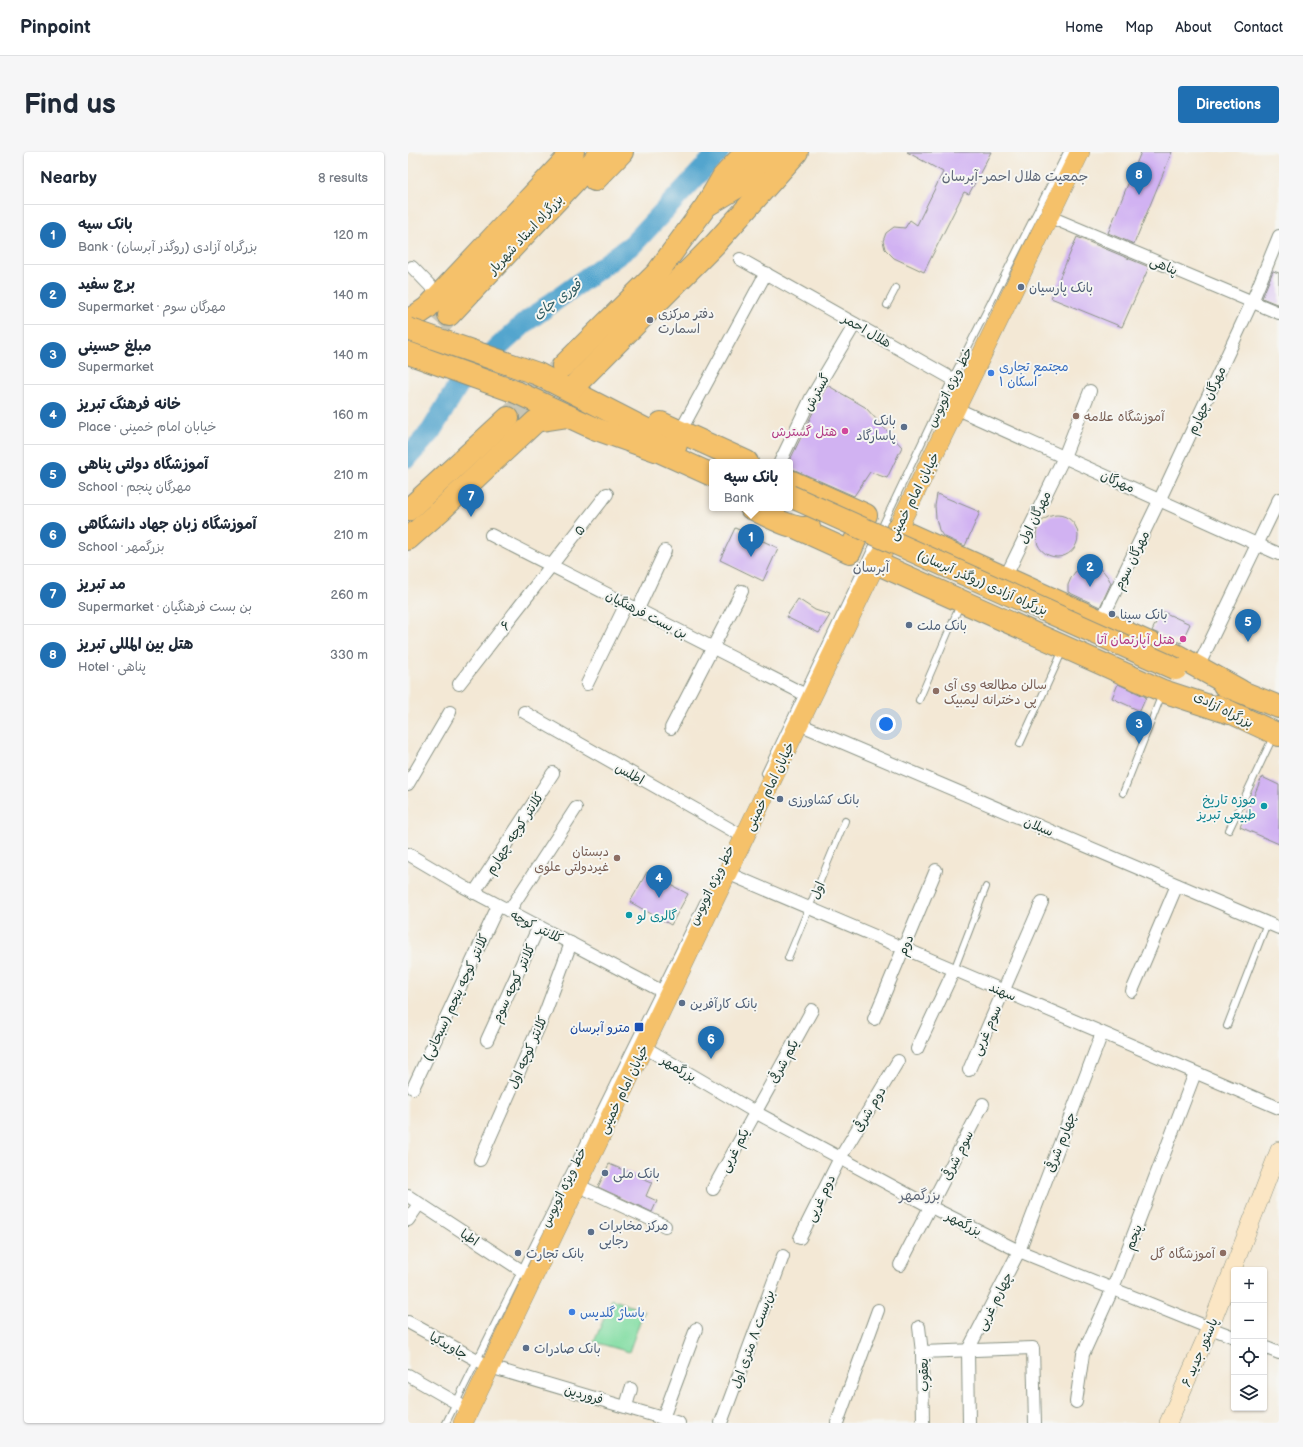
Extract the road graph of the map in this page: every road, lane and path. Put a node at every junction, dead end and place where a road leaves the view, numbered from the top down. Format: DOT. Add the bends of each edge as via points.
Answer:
graph roads {
  1 [pos="573,152"];
  2 [pos="602,152"];
  3 [pos="622,152"];
  4 [pos="746,152"];
  5 [pos="772,152"];
  6 [pos="797,152"];
  7 [pos="1067,152"];
  8 [pos="1080,152"];
  9 [pos="706,206"];
  10 [pos="1050,217"];
  11 [pos="1279,236"];
  12 [pos="510,250"];
  13 [pos="740,259"];
  14 [pos="412,267"];
  15 [pos="766,273"];
  16 [pos="896,288"];
  17 [pos="439,295"];
  18 [pos="1252,302"];
  19 [pos="887,305"];
  20 [pos="1279,313"];
  21 [pos="449,315"];
  22 [pos="408,321"];
  23 [pos="856,324"];
  24 [pos="408,328"];
  25 [pos="408,353"];
  26 [pos="563,366"];
  27 [pos="960,383"];
  28 [pos="570,390"];
  29 [pos="1090,391"];
  30 [pos="957,408"];
  31 [pos="568,416"];
  32 [pos="508,418"];
  33 [pos="596,429"];
  34 [pos="669,442"];
  35 [pos="1064,457"];
  36 [pos="735,459"];
  37 [pos="781,459"];
  38 [pos="709,460"];
  39 [pos="709,473"];
  40 [pos="793,482"];
  41 [pos="709,490"];
  42 [pos="814,492"];
  43 [pos="607,494"];
  44 [pos="793,497"];
  45 [pos="1160,499"];
  46 [pos="1279,499"];
  47 [pos="408,510"];
  48 [pos="758,511"];
  49 [pos="792,511"];
  50 [pos="795,527"];
  51 [pos="897,529"];
  52 [pos="491,535"];
  53 [pos="408,539"];
  54 [pos="1258,544"];
  55 [pos="664,551"];
  56 [pos="1279,554"];
  57 [pos="876,564"];
  58 [pos="552,565"];
  59 [pos="1014,582"];
  60 [pos="742,591"];
  61 [pos="961,601"];
  62 [pos="626,604"];
  63 [pos="638,609"];
  64 [pos="1101,621"];
  65 [pos="1008,622"];
  66 [pos="1064,647"];
  67 [pos="713,648"];
  68 [pos="1198,667"];
  69 [pos="1170,680"];
  70 [pos="459,684"];
  71 [pos="587,684"];
  72 [pos="1239,690"];
  73 [pos="806,696"];
  74 [pos="918,700"];
  75 [pos="1279,707"];
  76 [pos="450,712"];
  77 [pos="524,712"];
  78 [pos="799,724"];
  79 [pos="671,728"];
  80 [pos="1277,734"];
  81 [pos="1020,744"];
  82 [pos="553,773"];
  83 [pos="763,777"];
  84 [pos="408,784"];
  85 [pos="1123,793"];
  86 [pos="576,808"];
  87 [pos="845,821"];
  88 [pos="1229,830"];
  89 [pos="739,834"];
  90 [pos="408,854"];
  91 [pos="936,870"];
  92 [pos="727,873"];
  93 [pos="1177,884"];
  94 [pos="986,887"];
  95 [pos="474,893"];
  96 [pos="706,895"];
  97 [pos="1042,902"];
  98 [pos="503,908"];
  99 [pos="809,908"];
  100 [pos="1268,923"];
  101 [pos="539,926"];
  102 [pos="1279,928"];
  103 [pos="571,943"];
  104 [pos="904,948"];
  105 [pos="788,958"];
  106 [pos="954,970"];
  107 [pos="1003,991"];
  108 [pos="1132,991"];
  109 [pos="664,993"];
  110 [pos="812,1010"];
  111 [pos="874,1019"];
  112 [pos="1227,1026"];
  113 [pos="1102,1033"];
  114 [pos="487,1040"];
  115 [pos="644,1047"];
  116 [pos="917,1049"];
  117 [pos="898,1061"];
  118 [pos="969,1070"];
  119 [pos="1195,1073"];
  120 [pos="413,1088"];
  121 [pos="982,1104"];
  122 [pos="1279,1108"];
  123 [pos="755,1112"];
  124 [pos="1279,1150"];
  125 [pos="840,1158"];
  126 [pos="480,1160"];
  127 [pos="577,1185"];
  128 [pos="713,1189"];
  129 [pos="408,1196"];
  130 [pos="419,1204"];
  131 [pos="931,1207"];
  132 [pos="408,1220"];
  133 [pos="666,1226"];
  134 [pos="800,1238"];
  135 [pos="1019,1251"];
  136 [pos="782,1256"];
  137 [pos="900,1266"];
  138 [pos="527,1274"];
  139 [pos="1113,1288"];
  140 [pos="878,1310"];
  141 [pos="408,1322"];
  142 [pos="919,1327"];
  143 [pos="1210,1328"];
  144 [pos="696,1329"];
  145 [pos="1231,1336"];
  146 [pos="1267,1348"];
  147 [pos="968,1350"];
  148 [pos="922,1352"];
  149 [pos="1279,1353"];
  150 [pos="483,1364"];
  151 [pos="408,1375"];
  152 [pos="631,1389"];
  153 [pos="1076,1402"];
  154 [pos="626,1406"];
  155 [pos="462,1412"];
  156 [pos="663,1418"];
  157 [pos="1168,1422"];
  158 [pos="446,1423"];
  159 [pos="679,1423"];
  160 [pos="721,1423"];
  161 [pos="838,1423"];
  162 [pos="923,1423"];
  163 [pos="969,1423"];
  164 [pos="1035,1423"];
  1 -- 17 [label="highway"];
  2 -- 12 [label="highway, بزرگراه استاد شهریار"];
  3 -- 12 [label="highway" via="566,210"];
  4 -- 9 [label="highway" via="723,177"];
  5 -- 9 [label="highway" via="739,186"];
  6 -- 28 [label="highway" via="715,244"];
  7 -- 27 [label="lane, خط ویژه اتوبوس"];
  8 -- 10 [label="main road, خیابان امام خمینی"];
  9 -- 26 [label="highway" via="656,273"];
  10 -- 18 [label="street, پناهی"];
  10 -- 27 [label="main road, خیابان امام خمینی"];
  11 -- 18 [label="street"];
  12 -- 21 [label="highway, بزرگراه استاد شهریار"];
  13 -- 15 [label="street, هلال احمر"];
  14 -- 17 [label="street"];
  15 -- 23 [label="street, هلال احمر"];
  15 -- 34 [label="street"];
  16 -- 19 [label="lane"];
  17 -- 22 [label="highway" via="427,308"];
  18 -- 20 [label="street, پناهی"];
  18 -- 45 [label="street, مهرگان چهارم"];
  23 -- 27 [label="street, هلال احمر" via="874,331"];
  23 -- 37 [label="street, گسترش" via="811,398"];
  24 -- 28 [label="highway, bridge" via="538,374"];
  25 -- 31 [label="highway, bridge" via="516,392"];
  27 -- 30 [label="main road, خیابان امام خمینی"];
  27 -- 73 [label="lane, خط ویژه اتوبوس"];
  28 -- 34 [label="highway"];
  29 -- 35 [label="street, مهرگان اول"];
  30 -- 35 [label="street, مهرگان"];
  30 -- 51 [label="main road, خیابان امام خمینی"];
  31 -- 33 [label="highway"];
  31 -- 53 [label="highway" via="536,421"];
  32 -- 47 [label="highway"];
  33 -- 34 [label="highway"];
  33 -- 41 [label="highway" via="639,458"];
  34 -- 36 [label="highway"];
  34 -- 38 [label="highway"];
  34 -- 39 [label="highway"];
  35 -- 45 [label="street, مهرگان"];
  35 -- 59 [label="street, مهرگان اول"];
  40 -- 42 [label="highway"];
  42 -- 50 [label="highway" via="822,502 817,518 809,528"];
  42 -- 50 [label="highway" via="866,515 850,552"];
  43 -- 58 [label="street, ۵"];
  44 -- 69 [label="highway, بزرگراه آزادی (روگذر آبرسان), bridge"];
  45 -- 54 [label="street, مهرگان"];
  45 -- 64 [label="street, مهرگان سوم"];
  46 -- 54 [label="street"];
  48 -- 50 [label="highway"];
  49 -- 69 [label="highway, بزرگراه آزادی (روگذر آبرسان)"];
  51 -- 57 [label="main road, خیابان امام خمینی"];
  51 -- 59 [label="highway"];
  52 -- 58 [label="street, بن بست فرهنگیان"];
  54 -- 56 [label="street, مهرگان"];
  54 -- 68 [label="street"];
  55 -- 63 [label="street"];
  57 -- 61 [label="highway"];
  57 -- 73 [label="main road, خیابان امام خمینی"];
  58 -- 62 [label="street, بن بست فرهنگیان"];
  58 -- 70 [label="street, ۶"];
  59 -- 64 [label="highway"];
  59 -- 65 [label="highway" via="1004,596 1002,611"];
  60 -- 67 [label="street"];
  61 -- 65 [label="highway"];
  61 -- 74 [label="lane"];
  62 -- 63 [label="street, بن بست فرهنگیان"];
  62 -- 71 [label="street"];
  63 -- 67 [label="street, بن بست فرهنگیان"];
  64 -- 68 [label="highway"];
  65 -- 66 [label="highway"];
  66 -- 69 [label="highway"];
  66 -- 81 [label="lane"];
  67 -- 73 [label="street, بن بست فرهنگیان"];
  67 -- 79 [label="street"];
  68 -- 72 [label="highway"];
  69 -- 72 [label="highway, بزرگراه آزادی"];
  69 -- 80 [label="highway, بزرگراه آزادی" via="1230,713"];
  69 -- 85 [label="lane"];
  72 -- 75 [label="highway, بزرگراه آزادی"];
  73 -- 78 [label="main road, خیابان امام خمینی"];
  73 -- 83 [label="lane, خط ویژه اتوبوس"];
  76 -- 84 [label="street"];
  77 -- 89 [label="street, اطلس"];
  78 -- 89 [label="main road, خیابان امام خمینی"];
  78 -- 93 [label="street, سبلان"];
  80 -- 88 [label="lane"];
  82 -- 95 [label="street, کلانتر کوچه چهارم"];
  86 -- 98 [label="street, کلانتر کوچه پنجم (سبحانی)"];
  87 -- 99 [label="lane, اول"];
  89 -- 92 [label="main road, خیابان امام خمینی"];
  90 -- 95 [label="street, کلانتر کوچه"];
  91 -- 104 [label="street, دوم"];
  92 -- 99 [label="street, سهند"];
  92 -- 109 [label="main road, خیابان امام خمینی"];
  93 -- 100 [label="street, سبلان"];
  93 -- 108 [label="street"];
  94 -- 106 [label="lane"];
  95 -- 98 [label="street, کلانتر کوچه"];
  96 -- 109 [label="lane, خط ویژه اتوبوس"];
  97 -- 107 [label="street"];
  98 -- 101 [label="street, کلانتر کوچه"];
  98 -- 120 [label="street, کلانتر کوچه پنجم (سبحانی)"];
  99 -- 104 [label="street, سهند"];
  99 -- 105 [label="lane, اول"];
  100 -- 102 [label="street, سبلان"];
  100 -- 112 [label="lane"];
  101 -- 103 [label="street, کلانتر کوچه"];
  101 -- 114 [label="street, کلانتر کوچه سوم"];
  103 -- 109 [label="street, کلانتر کوچه"];
  103 -- 126 [label="street, کلانتر کوچه اول" via="545,1013"];
  104 -- 106 [label="street, سهند"];
  104 -- 111 [label="street, دوم"];
  106 -- 107 [label="street, سهند"];
  106 -- 116 [label="street"];
  107 -- 113 [label="street, سهند"];
  107 -- 118 [label="street, سوم غربی"];
  109 -- 115 [label="main road, خیابان امام خمینی"];
  109 -- 138 [label="lane, خط ویژه اتوبوس"];
  110 -- 123 [label="street, یکم شرقی"];
  113 -- 119 [label="street, سهند"];
  113 -- 135 [label="street, چهارم شرقی"];
  115 -- 123 [label="street, بزرگمهر"];
  115 -- 127 [label="main road, خیابان امام خمینی"];
  117 -- 125 [label="street, دوم شرقی"];
  119 -- 122 [label="street, سهند"];
  119 -- 139 [label="street, پنجم"];
  121 -- 131 [label="street, سوم شرقی"];
  123 -- 125 [label="street, بزرگمهر"];
  123 -- 128 [label="street, یکم غربی"];
  124 -- 143 [label="main road, پاستور جدید ۶"];
  125 -- 131 [label="street, بزرگمهر"];
  125 -- 134 [label="street, دوم غربی"];
  127 -- 133 [label="street"];
  127 -- 138 [label="main road, خیابان امام خمینی"];
  129 -- 130 [label="street, اطبا"];
  130 -- 132 [label="street"];
  130 -- 138 [label="street, اطبا"];
  131 -- 135 [label="street, بزرگمهر"];
  131 -- 137 [label="street"];
  135 -- 139 [label="street, بزرگمهر"];
  135 -- 147 [label="street, چهارم غربی"];
  136 -- 160 [label="street, بن‌بست ۸ متری اول"];
  138 -- 150 [label="main road, خیابان امام خمینی"];
  139 -- 143 [label="street, بزرگمهر"];
  139 -- 153 [label="street, پنجم" via="1084,1354"];
  140 -- 161 [label="street"];
  141 -- 150 [label="street, جاویدکیا"];
  142 -- 148 [label="street, یعقوب"];
  143 -- 145 [label="street, بزرگمهر"];
  143 -- 157 [label="main road, پاستور جدید ۶"];
  144 -- 156 [label="street"];
  146 -- 149 [label="street"];
  147 -- 148 [label="street"];
  147 -- 163 [label="street"];
  147 -- 164 [label="street" via="1033,1348"];
  148 -- 162 [label="street, یعقوب"];
  150 -- 154 [label="street, فروردین"];
  150 -- 155 [label="main road, خیابان امام خمینی"];
  151 -- 155 [label="street"];
  152 -- 154 [label="street"];
  154 -- 156 [label="street, فروردین"];
  155 -- 158 [label="lane"];
  156 -- 159 [label="street, فروردین"];
}
